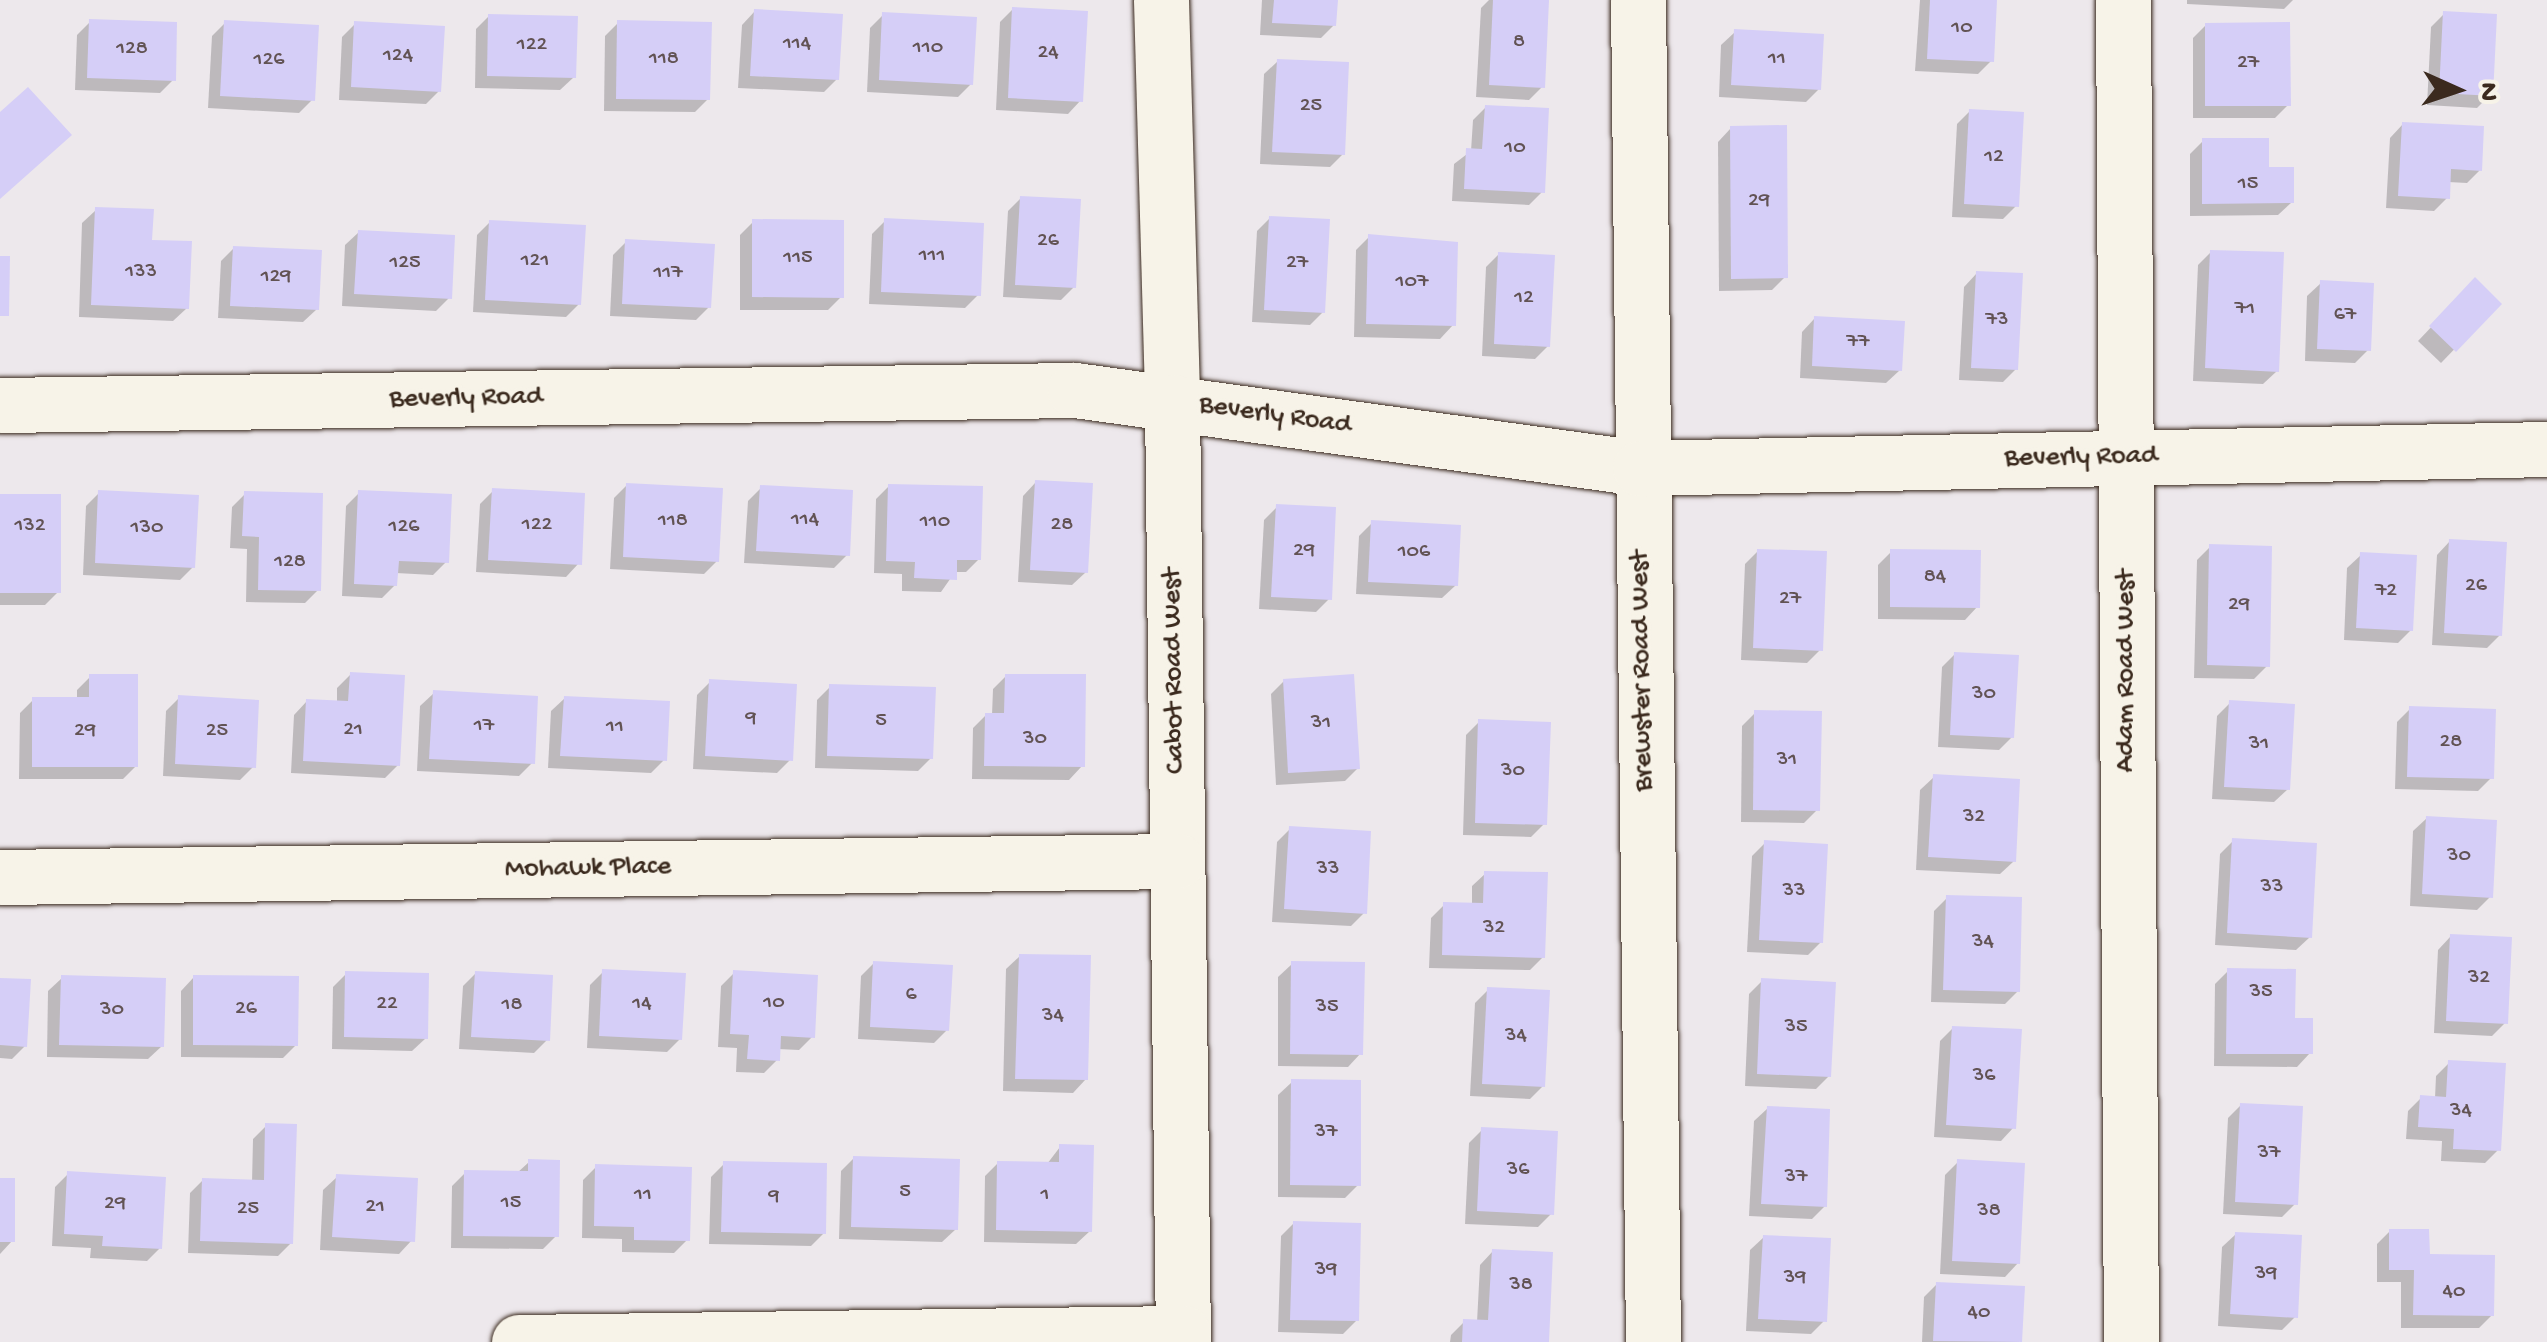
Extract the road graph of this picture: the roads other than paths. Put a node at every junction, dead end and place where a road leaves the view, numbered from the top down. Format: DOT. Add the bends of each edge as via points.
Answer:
graph roads {
  1 [pos="1162,0"];
  2 [pos="1638,0"];
  3 [pos="2123,0"];
  4 [pos="1172,402"];
  5 [pos="0,405"];
  6 [pos="2547,449"];
  7 [pos="2126,458"];
  8 [pos="1640,468"];
  9 [pos="1177,862"];
  10 [pos="0,877"];
  11 [pos="1183,1338"];
  12 [pos="519,1342"];
  13 [pos="1653,1342"];
  14 [pos="2132,1342"];
  1 -- 4 [label="street, Cabot Road West"];
  2 -- 8 [label="street, Brewster Road West"];
  3 -- 7 [label="street, Adam Road West"];
  4 -- 5 [label="street, Beverly Road" via="1075,390"];
  4 -- 8 [label="street, Beverly Road"];
  4 -- 9 [label="street, Cabot Road West"];
  6 -- 7 [label="street, Beverly Road"];
  7 -- 8 [label="street, Beverly Road"];
  7 -- 14 [label="street, Adam Road West"];
  8 -- 13 [label="street, Brewster Road West"];
  9 -- 10 [label="street, Mohawk Place"];
  9 -- 11 [label="street, Cabot Road West"];
  11 -- 12 [label="street"];
}
